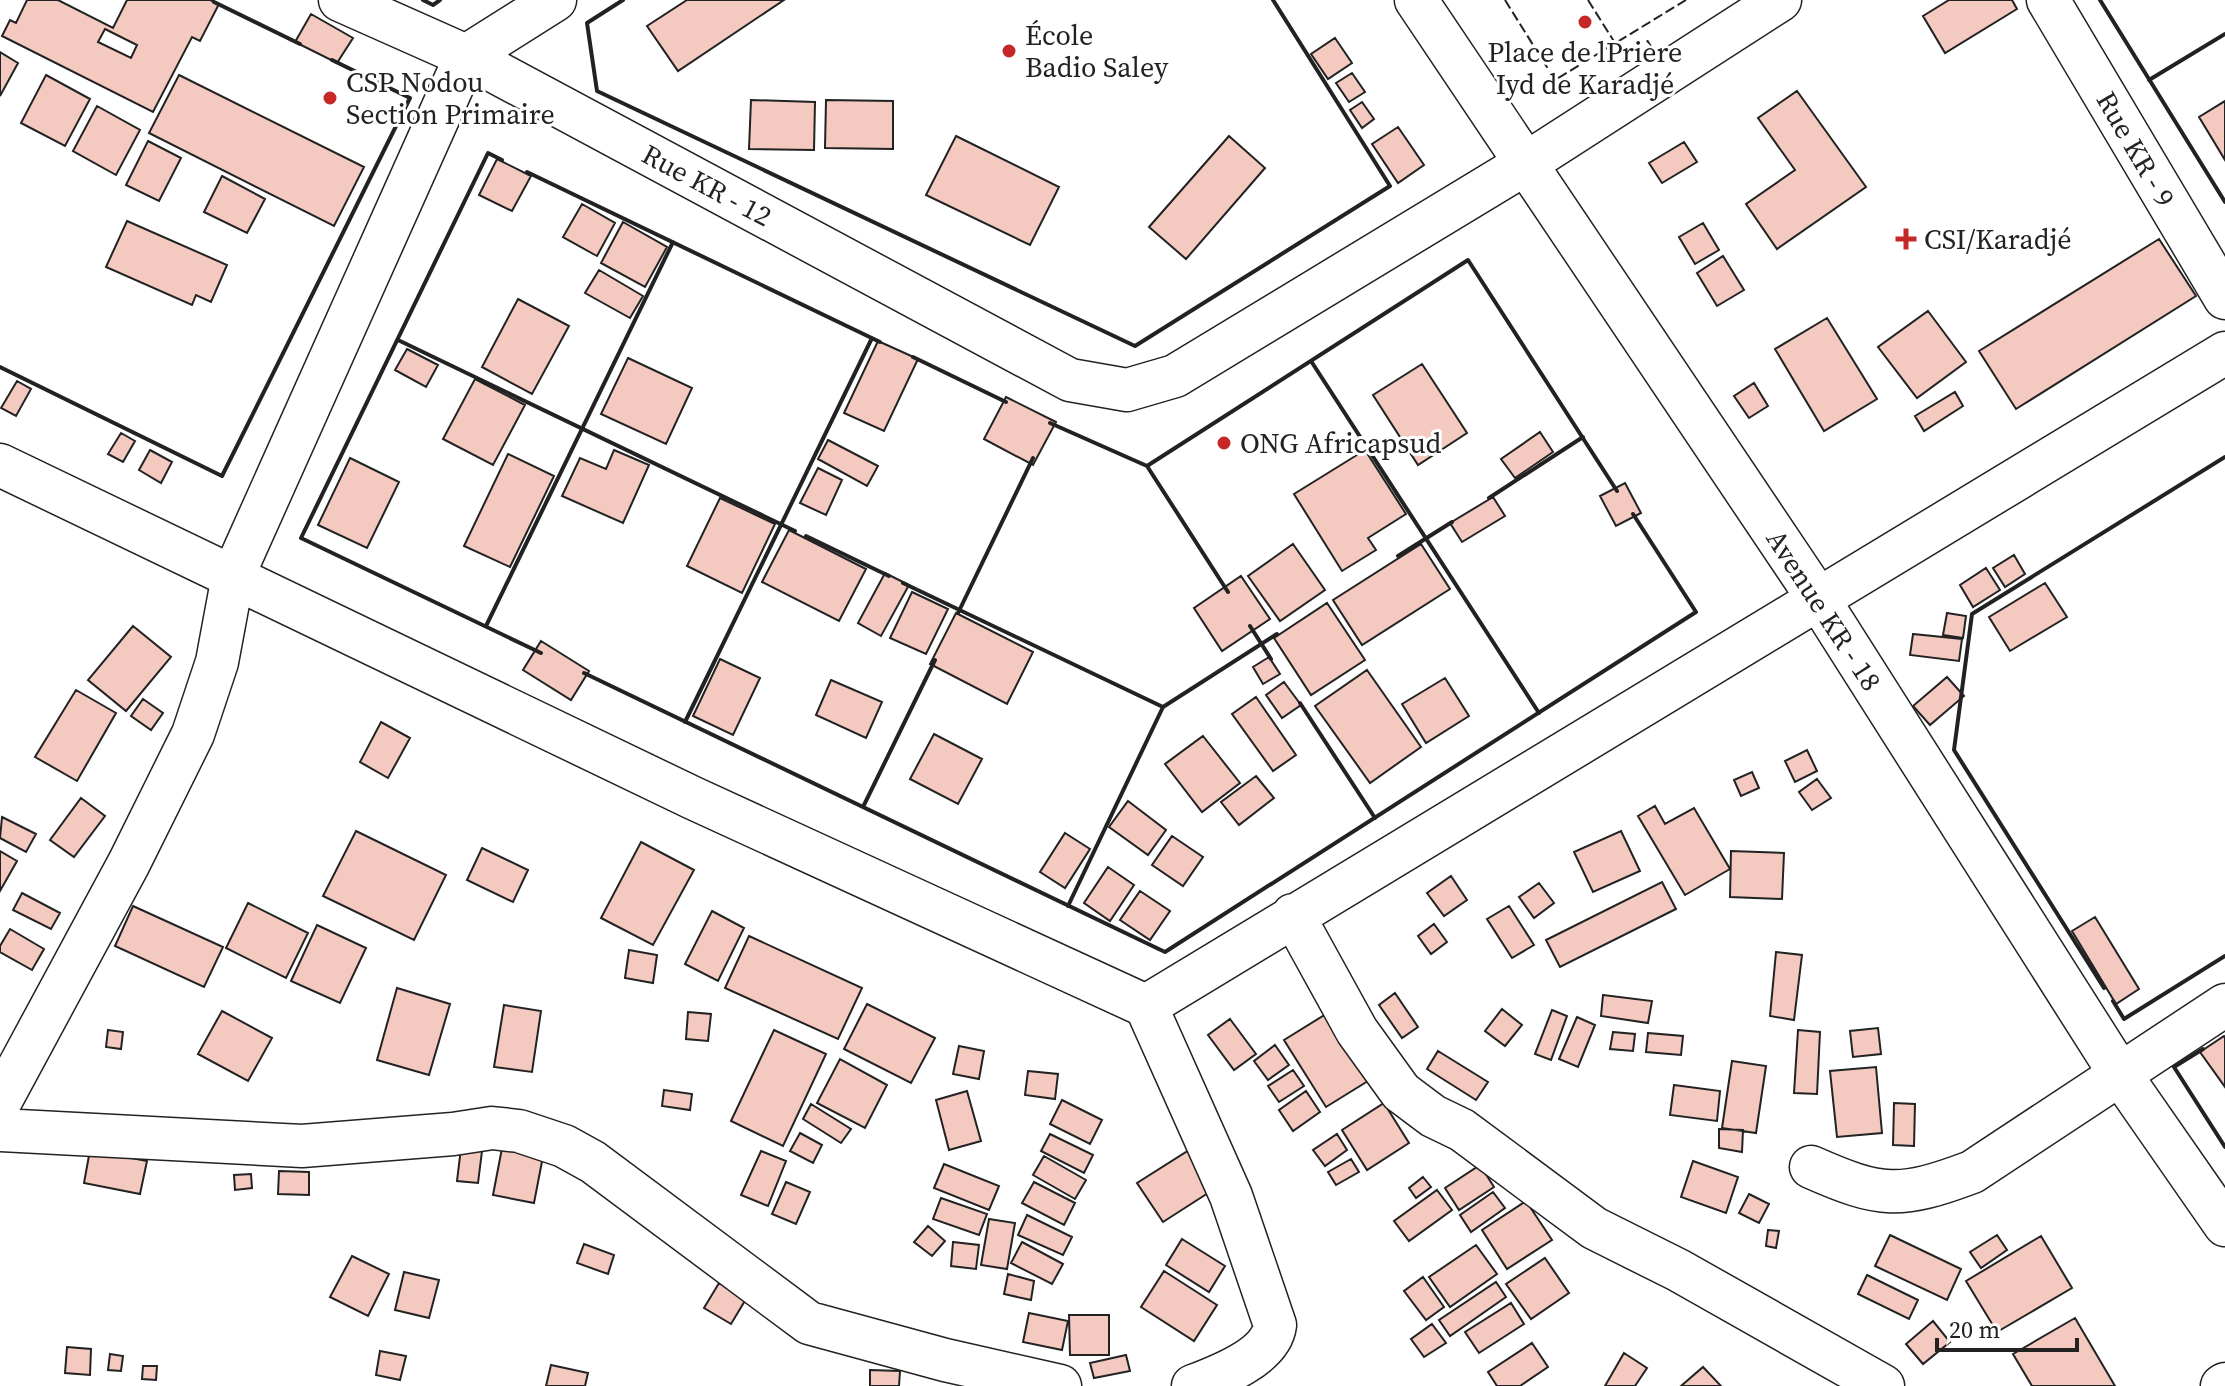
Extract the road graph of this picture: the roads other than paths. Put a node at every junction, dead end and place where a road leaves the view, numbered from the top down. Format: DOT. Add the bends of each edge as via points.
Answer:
graph roads {
  1 [pos="340,0"];
  2 [pos="555,0"];
  3 [pos="1416,0"];
  4 [pos="1780,0"];
  5 [pos="2048,0"];
  6 [pos="466,56"];
  7 [pos="1525,164"];
  8 [pos="2225,298"];
  9 [pos="2225,353"];
  10 [pos="0,465"];
  11 [pos="233,576"];
  12 [pos="1819,600"];
  13 [pos="1293,915"];
  14 [pos="2225,1005"];
  15 [pos="1146,1006"];
  16 [pos="2120,1074"];
  17 [pos="0,1102"];
  18 [pos="0,1130"];
  19 [pos="1811,1167"];
  20 [pos="2225,1225"];
  21 [pos="1060,1386"];
  22 [pos="1193,1386"];
  23 [pos="1883,1386"];
  1 -- 6 [label="street, Rue KR - 12"];
  2 -- 6 [label="street"];
  3 -- 7 [label="street, Avenue KR - 18"];
  4 -- 7 [label="street, Rue KR - 12"];
  5 -- 8 [label="street, Rue KR - 9"];
  6 -- 7 [label="street, Rue KR - 12" via="1070,380 1127,390 1175,376"];
  6 -- 11 [label="street"];
  7 -- 12 [label="street, Avenue KR - 18"];
  9 -- 12 [label="street"];
  10 -- 11 [label="street"];
  11 -- 15 [label="street" via="693,798"];
  11 -- 17 [label="street" via="217,662 193,734"];
  12 -- 13 [label="street"];
  12 -- 16 [label="street, Avenue KR - 18"];
  13 -- 15 [label="street"];
  13 -- 23 [label="street" via="1357,1031 1401,1092 1462,1130 1594,1228"];
  14 -- 16 [label="street"];
  15 -- 22 [label="street" via="1231,1196 1275,1325 1268,1345 1225,1374"];
  16 -- 19 [label="street" via="1972,1172 1928,1188 1894,1193 1851,1185"];
  16 -- 20 [label="street, Avenue KR - 18"];
  18 -- 21 [label="street" via="263,1146 492,1128 519,1131 593,1162 809,1323"];
}
